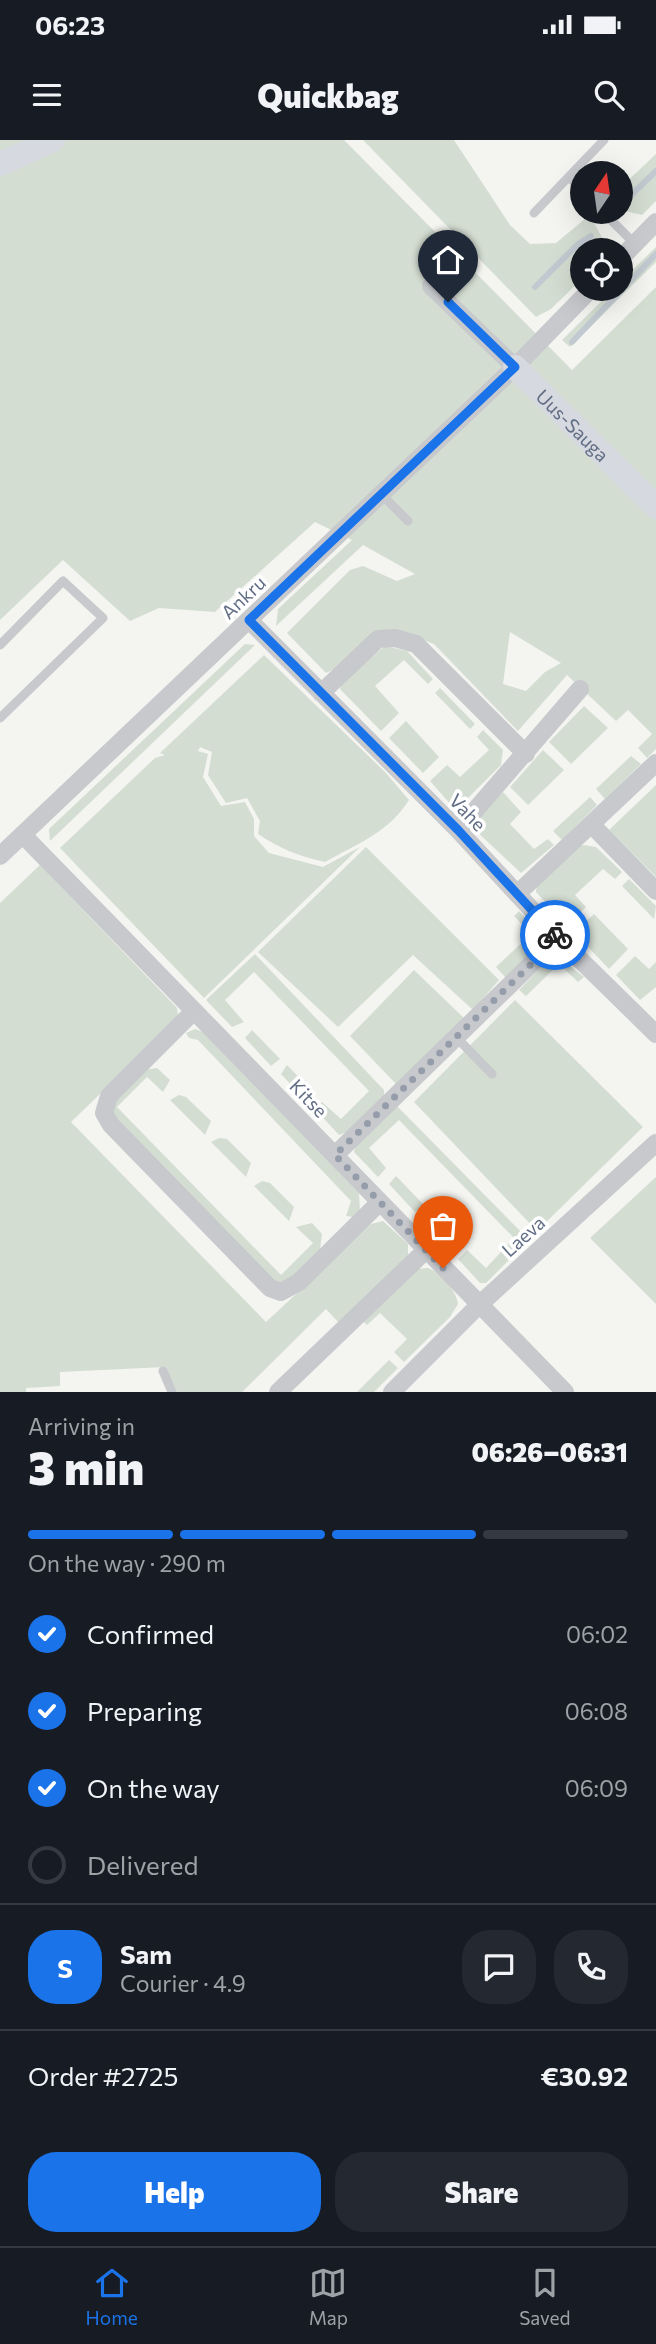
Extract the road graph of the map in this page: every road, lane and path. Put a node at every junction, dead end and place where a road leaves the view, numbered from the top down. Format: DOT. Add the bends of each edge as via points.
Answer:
graph roads {
  1 [pos="53,140"];
  2 [pos="604,140"];
  3 [pos="0,164"];
  4 [pos="569,177"];
  5 [pos="534,213"];
  6 [pos="656,222"];
  7 [pos="615,224"];
  8 [pos="635,244"];
  9 [pos="431,286"];
  10 [pos="579,301"];
  11 [pos="515,367"];
  12 [pos="382,495"];
  13 [pos="656,506"];
  14 [pos="408,522"];
  15 [pos="249,620"];
  16 [pos="0,645"];
  17 [pos="580,689"];
  18 [pos="321,693"];
  19 [pos="0,718"];
  20 [pos="526,754"];
  21 [pos="656,763"];
  22 [pos="591,824"];
  23 [pos="458,830"];
  24 [pos="23,835"];
  25 [pos="0,856"];
  26 [pos="656,891"];
  27 [pos="517,894"];
  28 [pos="558,938"];
  29 [pos="194,1010"];
  30 [pos="652,1022"];
  31 [pos="455,1036"];
  32 [pos="492,1074"];
  33 [pos="656,1143"];
  34 [pos="335,1155"];
  35 [pos="380,1202"];
  36 [pos="426,1250"];
  37 [pos="479,1305"];
  38 [pos="163,1371"];
  39 [pos="172,1392"];
  40 [pos="278,1392"];
  41 [pos="392,1392"];
  42 [pos="565,1392"];
  1 -- 3 [label="street"];
  2 -- 4 [label="lane"];
  4 -- 5 [label="lane"];
  6 -- 8 [label="street"];
  7 -- 8 [label="lane"];
  9 -- 11 [label="street, Uus-Sauga"];
  10 -- 11 [label="street, Ankru"];
  11 -- 12 [label="street, Ankru"];
  11 -- 13 [label="street, Uus-Sauga"];
  12 -- 14 [label="lane"];
  12 -- 15 [label="street, Ankru"];
  15 -- 18 [label="street, Vahe"];
  15 -- 24 [label="street, Ankru"];
  16 -- 19 [label="lane" via="63,582 103,618"];
  17 -- 20 [label="street"];
  18 -- 20 [label="street" via="379,639 416,644"];
  18 -- 23 [label="street, Vahe"];
  20 -- 23 [label="street"];
  21 -- 22 [label="street"];
  22 -- 26 [label="street"];
  22 -- 27 [label="street"];
  23 -- 27 [label="street, Vahe"];
  24 -- 25 [label="street, Ankru"];
  24 -- 29 [label="street, Kitse"];
  27 -- 28 [label="street, Vahe"];
  28 -- 30 [label="street, Vahe"];
  28 -- 31 [label="street"];
  29 -- 34 [label="street, Kitse"];
  29 -- 35 [label="street" via="109,1096 104,1113 139,1154 270,1288 281,1292 299,1282"];
  31 -- 32 [label="lane"];
  31 -- 34 [label="street"];
  33 -- 37 [label="street, Laeva"];
  34 -- 35 [label="street, Kitse"];
  35 -- 36 [label="street, Kitse"];
  36 -- 37 [label="street, Kitse"];
  36 -- 40 [label="street"];
  37 -- 41 [label="street, Laeva"];
  37 -- 42 [label="street, Kitse"];
  38 -- 39 [label="lane"];
}
